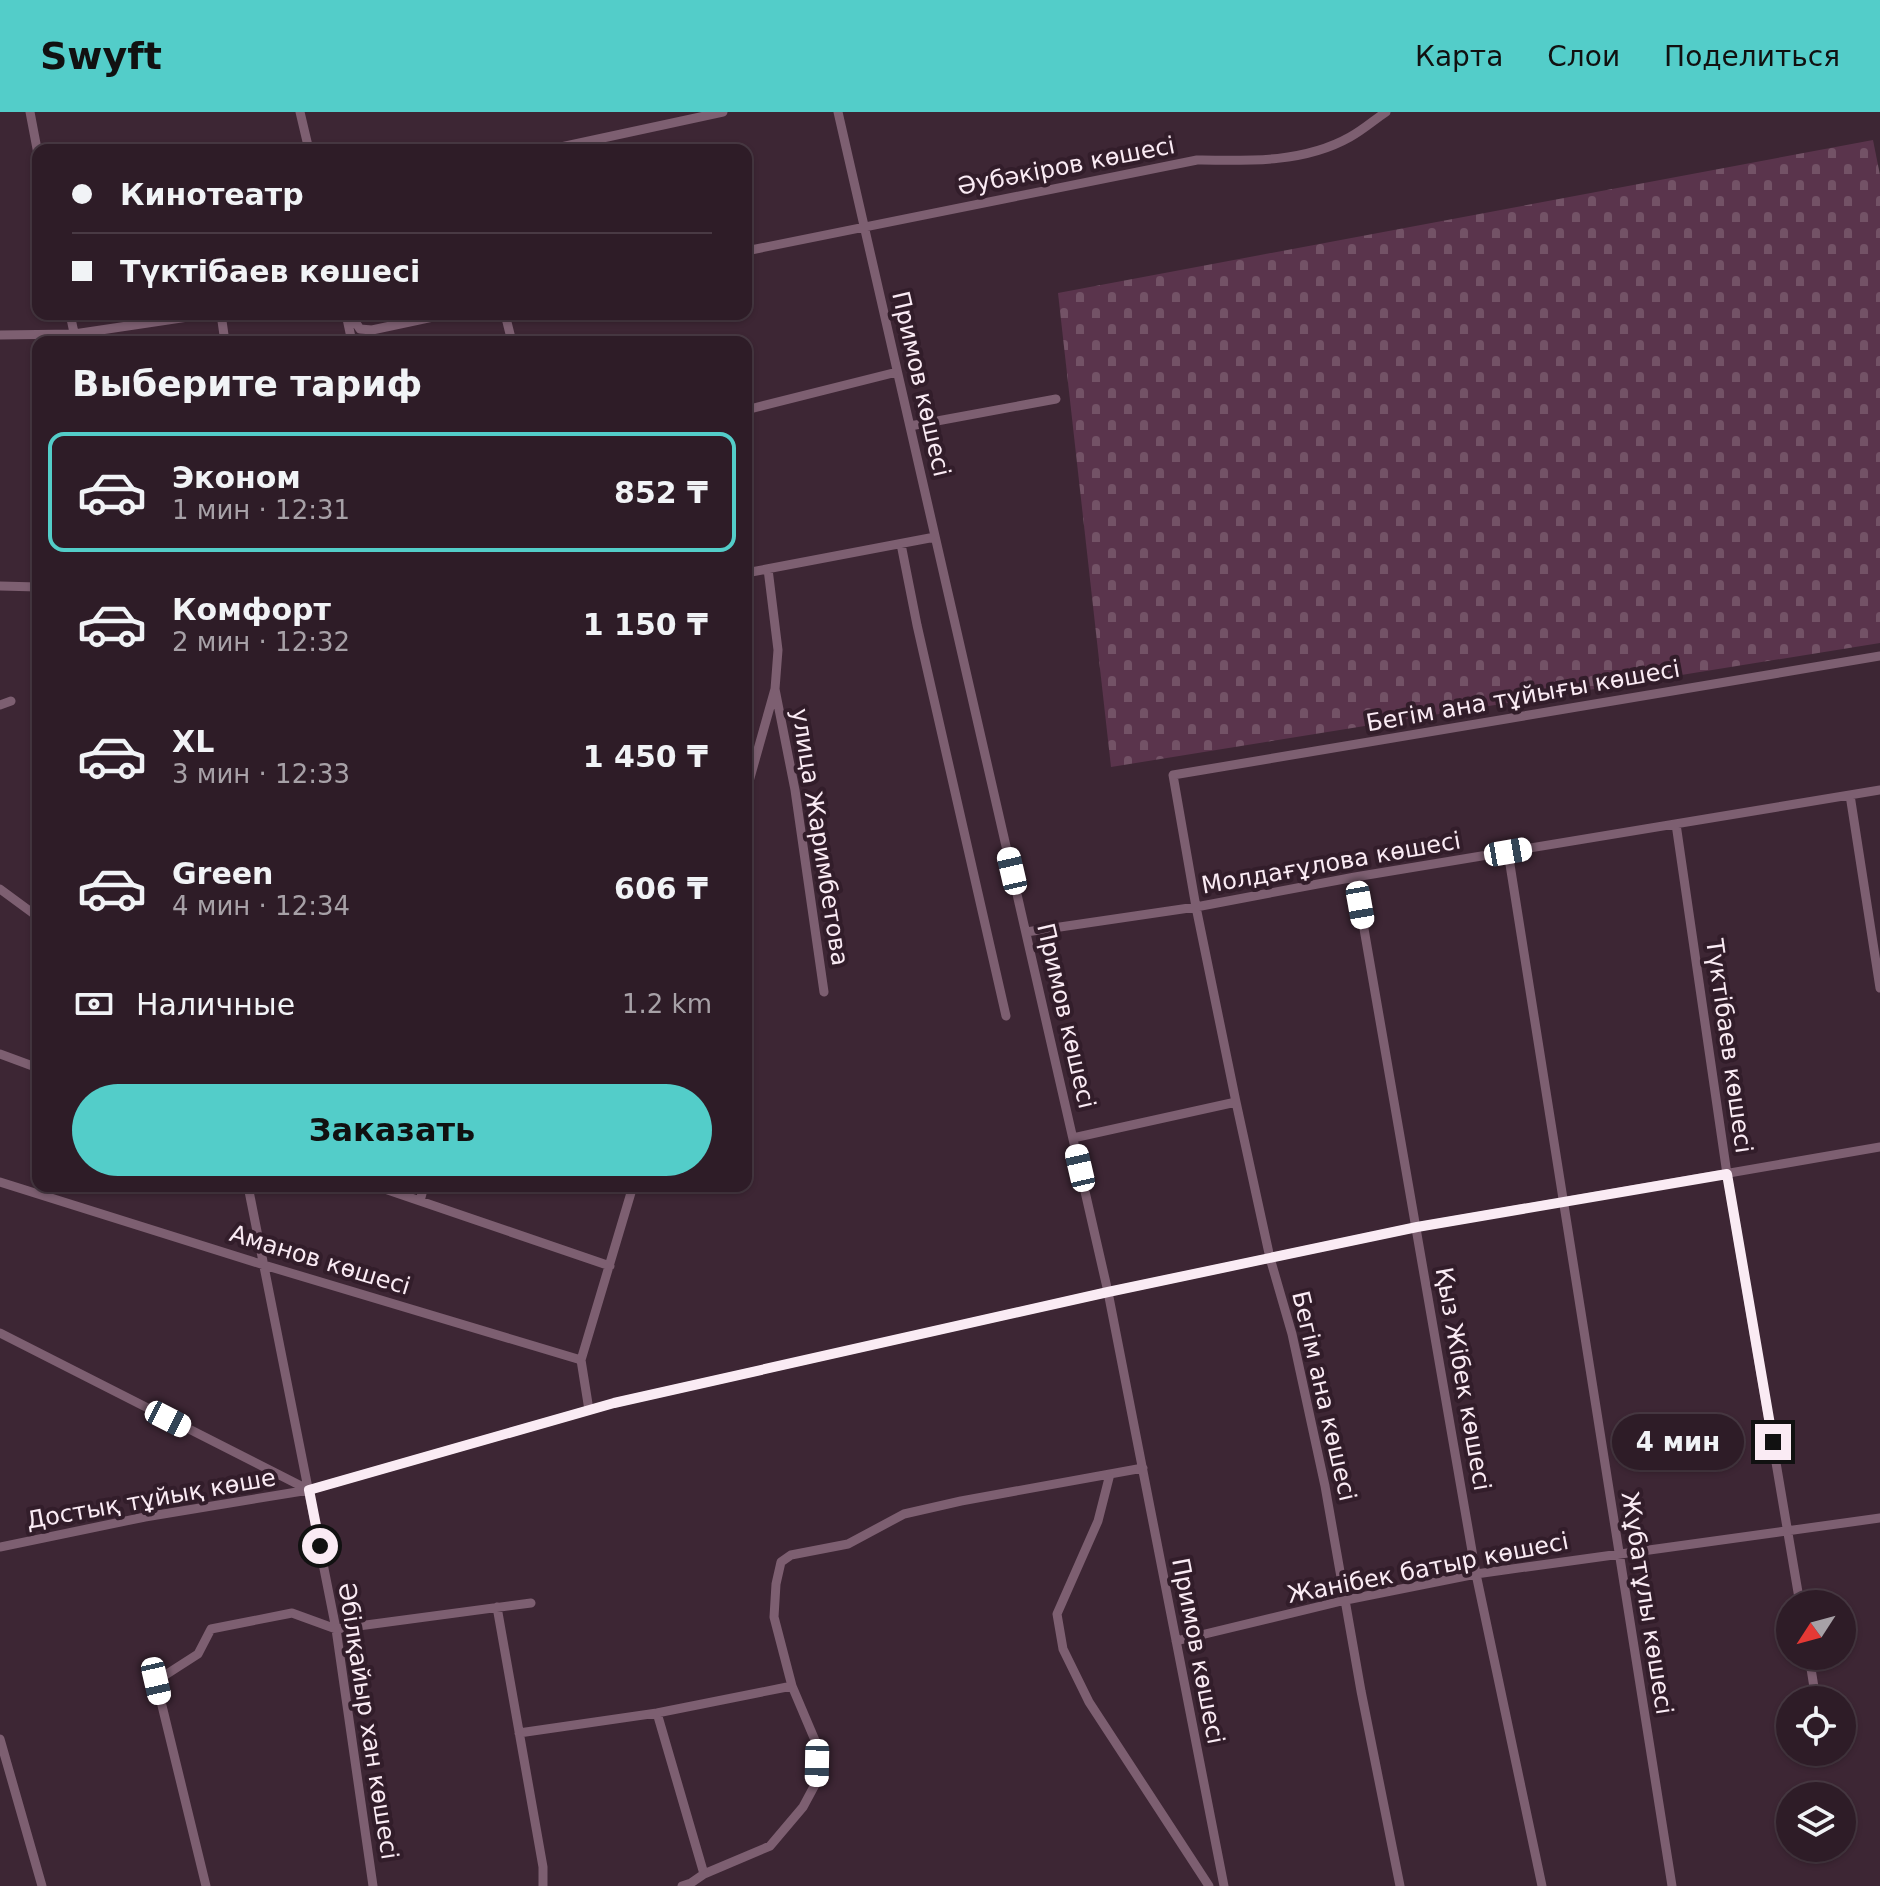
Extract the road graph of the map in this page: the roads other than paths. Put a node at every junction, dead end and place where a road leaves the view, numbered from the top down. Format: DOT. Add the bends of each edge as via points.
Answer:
graph roads {
  1 [pos="30,112"];
  2 [pos="300,112"];
  3 [pos="723,112"];
  4 [pos="838,112"];
  5 [pos="1386,112"];
  6 [pos="36,144"];
  7 [pos="308,144"];
  8 [pos="575,144"];
  9 [pos="864,227"];
  10 [pos="752,250"];
  11 [pos="175,320"];
  12 [pos="353,320"];
  13 [pos="419,320"];
  14 [pos="0,335"];
  15 [pos="32,336"];
  16 [pos="86,336"];
  17 [pos="897,372"];
  18 [pos="1056,399"];
  19 [pos="752,408"];
  20 [pos="910,426"];
  21 [pos="935,537"];
  22 [pos="901,544"];
  23 [pos="768,569"];
  24 [pos="752,572"];
  25 [pos="0,586"];
  26 [pos="32,587"];
  27 [pos="1880,656"];
  28 [pos="775,689"];
  29 [pos="11,701"];
  30 [pos="0,705"];
  31 [pos="752,771"];
  32 [pos="1173,775"];
  33 [pos="1880,790"];
  34 [pos="1850,795"];
  35 [pos="1676,824"];
  36 [pos="1508,852"];
  37 [pos="1355,877"];
  38 [pos="0,889"];
  39 [pos="1196,907"];
  40 [pos="32,913"];
  41 [pos="1026,932"];
  42 [pos="1880,988"];
  43 [pos="824,992"];
  44 [pos="1006,1016"];
  45 [pos="0,1054"];
  46 [pos="32,1066"];
  47 [pos="1236,1102"];
  48 [pos="1073,1138"];
  49 [pos="1880,1147"];
  50 [pos="1727,1174"];
  51 [pos="0,1182"];
  52 [pos="249,1192"];
  53 [pos="394,1192"];
  54 [pos="422,1192"];
  55 [pos="631,1192"];
  56 [pos="420,1201"];
  57 [pos="1564,1202"];
  58 [pos="1417,1227"];
  59 [pos="1270,1258"];
  60 [pos="264,1265"];
  61 [pos="610,1266"];
  62 [pos="1108,1292"];
  63 [pos="0,1333"];
  64 [pos="581,1360"];
  65 [pos="589,1410"];
  66 [pos="1143,1468"];
  67 [pos="1110,1474"];
  68 [pos="309,1490"];
  69 [pos="1880,1518"];
  70 [pos="1788,1531"];
  71 [pos="0,1547"];
  72 [pos="1620,1554"];
  73 [pos="1476,1574"];
  74 [pos="1798,1590"];
  75 [pos="1346,1600"];
  76 [pos="531,1603"];
  77 [pos="497,1607"];
  78 [pos="336,1629"];
  79 [pos="1176,1641"];
  80 [pos="792,1686"];
  81 [pos="657,1713"];
  82 [pos="519,1733"];
  83 [pos="0,1739"];
  84 [pos="704,1874"];
  85 [pos="42,1886"];
  86 [pos="206,1886"];
  87 [pos="373,1886"];
  88 [pos="543,1886"];
  89 [pos="682,1886"];
  90 [pos="1209,1886"];
  91 [pos="1224,1886"];
  92 [pos="1400,1886"];
  93 [pos="1542,1886"];
  94 [pos="1672,1886"];
  1 -- 6 [label="street"];
  2 -- 7 [label="street"];
  3 -- 8 [label="street"];
  4 -- 9 [label="street, Примов көшесі"];
  5 -- 9 [label="street, Әубәкіров көшесі" via="1323,149 1248,161 1197,160"];
  9 -- 10 [label="street, Әубәкіров көшесі"];
  9 -- 17 [label="street, Примов көшесі"];
  11 -- 16 [label="street"];
  12 -- 13 [label="street" via="360,329 372,330"];
  14 -- 15 [label="street"];
  17 -- 19 [label="street"];
  17 -- 20 [label="street, Примов көшесі"];
  18 -- 20 [label="street"];
  20 -- 21 [label="street, Примов көшесі"];
  21 -- 22 [label="street"];
  21 -- 41 [label="street, Примов көшесі"];
  22 -- 23 [label="street"];
  22 -- 44 [label="street"];
  23 -- 24 [label="street"];
  23 -- 28 [label="street" via="778,650"];
  25 -- 26 [label="street"];
  27 -- 32 [label="street, Бегім ана тұйығы көшесі"];
  28 -- 31 [label="street"];
  28 -- 43 [label="street, улица Жаримбетова"];
  29 -- 30 [label="street"];
  32 -- 39 [label="street, Бегім ана көшесі"];
  33 -- 34 [label="street, Молдағұлова көшесі"];
  34 -- 35 [label="street, Молдағұлова көшесі"];
  34 -- 42 [label="street"];
  35 -- 36 [label="street, Молдағұлова көшесі"];
  35 -- 50 [label="street, Түктібаев көшесі"];
  36 -- 37 [label="street, Молдағұлова көшесі"];
  36 -- 57 [label="street, Жұбатұлы көшесі"];
  37 -- 39 [label="street, Молдағұлова көшесі"];
  37 -- 58 [label="street, Қыз Жібек көшесі"];
  38 -- 40 [label="street"];
  39 -- 41 [label="street, Молдағұлова көшесі"];
  39 -- 47 [label="street, Бегім ана көшесі"];
  41 -- 48 [label="street, Примов көшесі"];
  45 -- 46 [label="street"];
  47 -- 48 [label="street"];
  47 -- 59 [label="street, Бегім ана көшесі"];
  48 -- 62 [label="street, Примов көшесі"];
  49 -- 50 [label="street, Достық тұйық көше"];
  50 -- 57 [label="street, Достық тұйық көше"];
  50 -- 70 [label="street, Түктібаев көшесі"];
  51 -- 60 [label="street, Аманов көшесі"];
  52 -- 60 [label="street, Әбілқайыр хан көшесі"];
  53 -- 56 [label="street"];
  54 -- 56 [label="street"];
  55 -- 61 [label="street"];
  56 -- 61 [label="street"];
  57 -- 58 [label="street, Достық тұйық көше"];
  57 -- 72 [label="street, Жұбатұлы көшесі"];
  58 -- 59 [label="street, Достық тұйық көше"];
  58 -- 73 [label="street, Қыз Жібек көшесі"];
  59 -- 62 [label="street, Достық тұйық көше"];
  59 -- 75 [label="street, Бегім ана көшесі" via="1292,1334"];
  60 -- 64 [label="street, Аманов көшесі"];
  60 -- 68 [label="street, Әбілқайыр хан көшесі"];
  61 -- 64 [label="street"];
  62 -- 65 [label="street, Достық тұйық көше"];
  62 -- 66 [label="street, Примов көшесі"];
  63 -- 68 [label="street"];
  64 -- 65 [label="street"];
  65 -- 68 [label="street, Достық тұйық көше"];
  66 -- 67 [label="street"];
  66 -- 79 [label="street, Примов көшесі"];
  67 -- 80 [label="street" via="904,1514 848,1544 791,1555 781,1562 774,1617"];
  67 -- 90 [label="street" via="1098,1521 1057,1614 1063,1649 1089,1702"];
  68 -- 71 [label="street, Достық тұйық көше"];
  68 -- 78 [label="street, Әбілқайыр хан көшесі"];
  69 -- 70 [label="street, Жанібек батыр көшесі"];
  70 -- 72 [label="street, Жанібек батыр көшесі"];
  70 -- 74 [label="street, Түктібаев көшесі"];
  72 -- 73 [label="street, Жанібек батыр көшесі"];
  72 -- 94 [label="street, Жұбатұлы көшесі"];
  73 -- 75 [label="street, Жанібек батыр көшесі"];
  73 -- 93 [label="street, Қыз Жібек көшесі"];
  75 -- 79 [label="street, Жанібек батыр көшесі"];
  75 -- 92 [label="street, Бегім ана көшесі"];
  76 -- 77 [label="street"];
  77 -- 78 [label="street"];
  77 -- 82 [label="street"];
  78 -- 86 [label="street" via="292,1613 211,1629 198,1654 156,1681"];
  78 -- 87 [label="street, Әбілқайыр хан көшесі"];
  79 -- 91 [label="street, Примов көшесі"];
  80 -- 81 [label="street"];
  80 -- 84 [label="street" via="817,1745 817,1781 770,1846"];
  81 -- 82 [label="street"];
  81 -- 84 [label="street"];
  82 -- 88 [label="street"];
  83 -- 85 [label="street"];
  84 -- 89 [label="street"];
}
